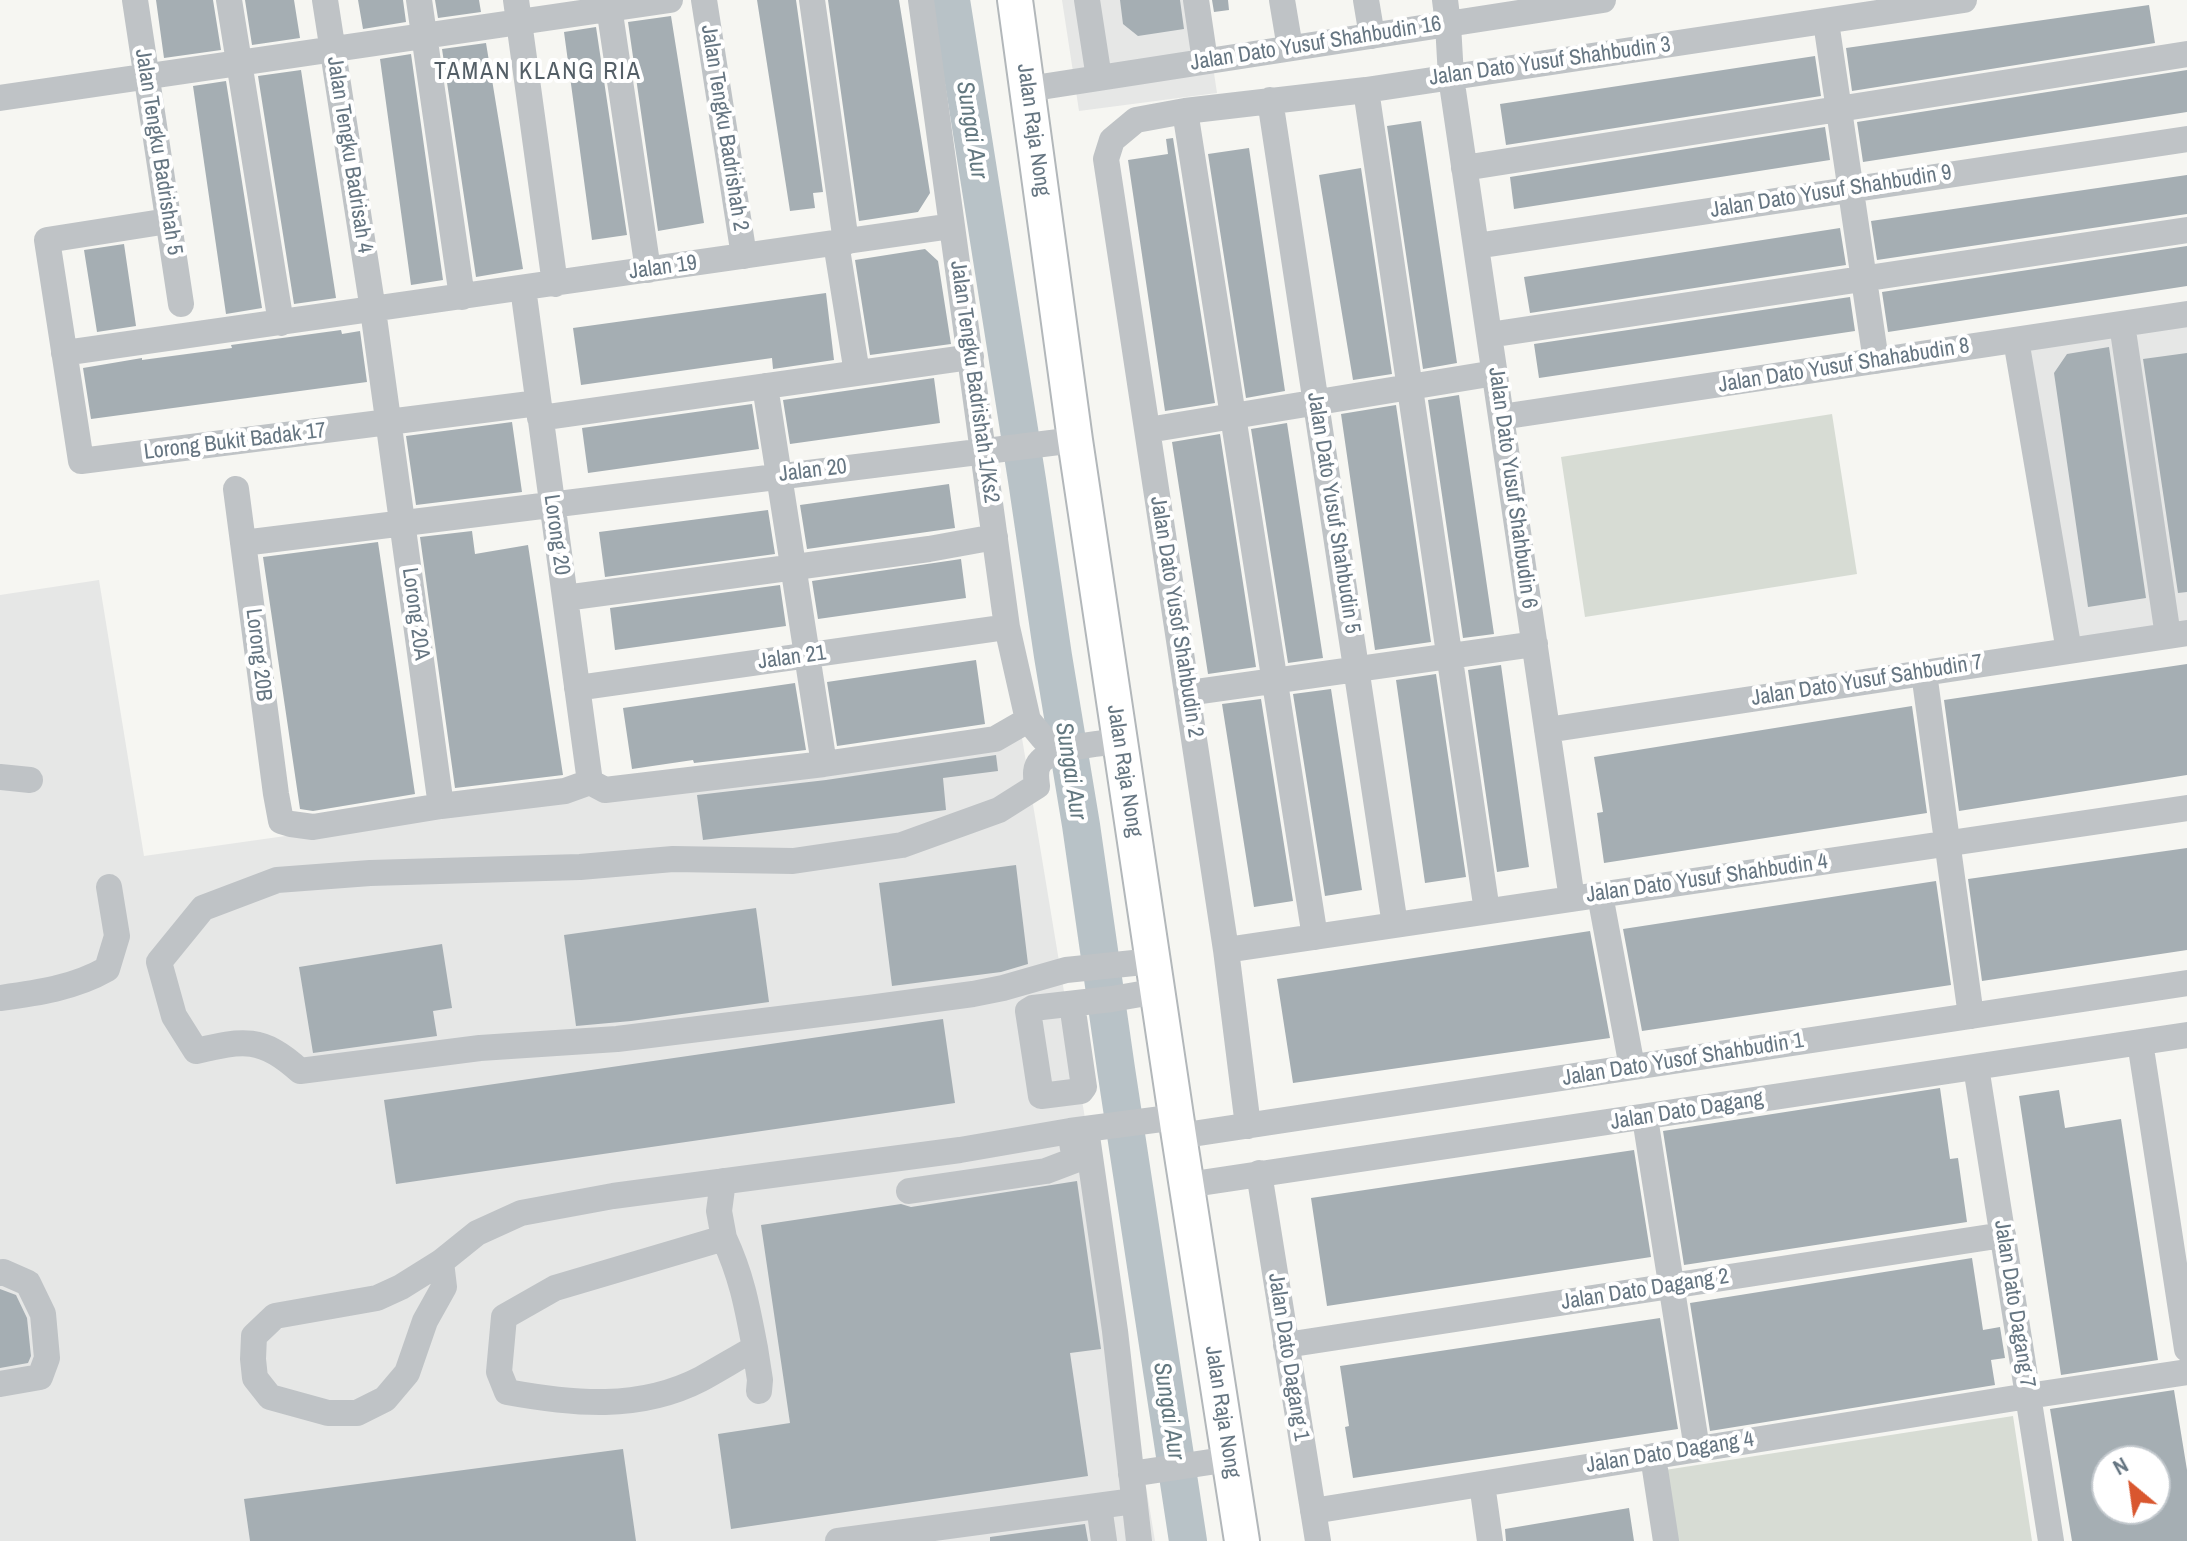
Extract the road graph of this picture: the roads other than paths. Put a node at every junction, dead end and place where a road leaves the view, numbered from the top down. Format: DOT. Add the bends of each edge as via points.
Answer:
graph roads {
  1 [pos="135,0"];
  2 [pos="229,0"];
  3 [pos="325,0"];
  4 [pos="419,0"];
  5 [pos="670,0"];
  6 [pos="704,0"];
  7 [pos="812,0"];
  8 [pos="921,0"];
  9 [pos="1015,0"];
  10 [pos="1087,0"];
  11 [pos="1196,0"];
  12 [pos="1282,0"];
  13 [pos="1366,0"];
  14 [pos="1603,0"];
  15 [pos="1964,0"];
  16 [pos="609,4"];
  17 [pos="518,11"];
  18 [pos="1446,12"];
  19 [pos="1826,22"];
  20 [pos="424,36"];
  21 [pos="1372,36"];
  22 [pos="1290,48"];
  23 [pos="333,49"];
  24 [pos="2187,54"];
  25 [pos="1205,61"];
  26 [pos="240,63"];
  27 [pos="147,77"];
  28 [pos="1451,77"];
  29 [pos="1099,78"];
  30 [pos="1028,89"];
  31 [pos="1366,90"];
  32 [pos="0,98"];
  33 [pos="1270,100"];
  34 [pos="1839,109"];
  35 [pos="1185,111"];
  36 [pos="1136,120"];
  37 [pos="2187,139"];
  38 [pos="1464,168"];
  39 [pos="1851,189"];
  40 [pos="168,221"];
  41 [pos="952,226"];
  42 [pos="2187,230"];
  43 [pos="841,242"];
  44 [pos="1476,246"];
  45 [pos="744,256"];
  46 [pos="648,270"];
  47 [pos="1864,279"];
  48 [pos="555,284"];
  49 [pos="523,288"];
  50 [pos="462,297"];
  51 [pos="181,304"];
  52 [pos="373,310"];
  53 [pos="2187,314"];
  54 [pos="281,323"];
  55 [pos="2122,324"];
  56 [pos="1489,335"];
  57 [pos="2016,340"];
  58 [pos="64,353"];
  59 [pos="971,357"];
  60 [pos="1876,361"];
  61 [pos="857,373"];
  62 [pos="1495,373"];
  63 [pos="765,386"];
  64 [pos="1410,387"];
  65 [pos="1316,402"];
  66 [pos="539,410"];
  67 [pos="1233,416"];
  68 [pos="1501,417"];
  69 [pos="390,423"];
  70 [pos="1148,430"];
  71 [pos="1075,440"];
  72 [pos="983,450"];
  73 [pos="779,475"];
  74 [pos="236,489"];
  75 [pos="552,504"];
  76 [pos="403,523"];
  77 [pos="995,537"];
  78 [pos="243,543"];
  79 [pos="793,567"];
  80 [pos="565,598"];
  81 [pos="1007,627"];
  82 [pos="2178,634"];
  83 [pos="1535,644"];
  84 [pos="2069,651"];
  85 [pos="807,655"];
  86 [pos="1450,656"];
  87 [pos="1356,670"];
  88 [pos="1924,673"];
  89 [pos="1275,681"];
  90 [pos="577,688"];
  91 [pos="1188,693"];
  92 [pos="1028,720"];
  93 [pos="1547,730"];
  94 [pos="1120,741"];
  95 [pos="1069,750"];
  96 [pos="824,764"];
  97 [pos="0,777"];
  98 [pos="30,780"];
  99 [pos="590,782"];
  100 [pos="441,806"];
  101 [pos="2187,808"];
  102 [pos="1948,843"];
  103 [pos="109,887"];
  104 [pos="1600,895"];
  105 [pos="1572,899"];
  106 [pos="1487,911"];
  107 [pos="1395,925"];
  108 [pos="1315,937"];
  109 [pos="1226,950"];
  110 [pos="1155,976"];
  111 [pos="2187,983"];
  112 [pos="0,998"];
  113 [pos="1091,1001"];
  114 [pos="1971,1016"];
  115 [pos="2187,1035"];
  116 [pos="2140,1042"];
  117 [pos="1632,1067"];
  118 [pos="1976,1067"];
  119 [pos="1645,1118"];
  120 [pos="1248,1126"];
  121 [pos="1178,1127"];
  122 [pos="1080,1143"];
  123 [pos="1259,1173"];
  124 [pos="723,1181"];
  125 [pos="1187,1185"];
  126 [pos="909,1191"];
  127 [pos="2003,1235"];
  128 [pos="724,1238"];
  129 [pos="441,1262"];
  130 [pos="0,1273"];
  131 [pos="1671,1286"];
  132 [pos="1286,1345"];
  133 [pos="755,1348"];
  134 [pos="2187,1349"];
  135 [pos="2187,1372"];
  136 [pos="0,1384"];
  137 [pos="759,1391"];
  138 [pos="2028,1396"];
  139 [pos="1697,1449"];
  140 [pos="1653,1456"];
  141 [pos="1230,1459"];
  142 [pos="1131,1474"];
  143 [pos="1482,1484"];
  144 [pos="1134,1501"];
  145 [pos="1099,1506"];
  146 [pos="1313,1511"];
  147 [pos="838,1541"];
  148 [pos="1104,1541"];
  149 [pos="1139,1541"];
  150 [pos="1242,1541"];
  151 [pos="1318,1541"];
  152 [pos="1490,1541"];
  153 [pos="1666,1541"];
  154 [pos="2051,1541"];
  1 -- 27 [label="street, Jalan Tengku Badrishah 5"];
  2 -- 26 [label="street"];
  3 -- 23 [label="street, Jalan Tengku Badrisah 4"];
  4 -- 20 [label="street"];
  5 -- 16 [label="street"];
  6 -- 45 [label="street, Jalan Tengku Badrishah 2"];
  7 -- 43 [label="street"];
  8 -- 41 [label="street, Jalan Tengku Badrishah 1/Ks2"];
  9 -- 30 [label="main road, Jalan Raja Nong"];
  10 -- 29 [label="street"];
  11 -- 25 [label="street"];
  12 -- 22 [label="street"];
  13 -- 21 [label="street"];
  14 -- 18 [label="street, Jalan Dato Yusuf Shahbudin 16"];
  15 -- 19 [label="street, Jalan Dato Yusuf Shahbudin 3"];
  16 -- 17 [label="street"];
  16 -- 46 [label="street"];
  17 -- 20 [label="street"];
  17 -- 48 [label="street"];
  18 -- 21 [label="street, Jalan Dato Yusuf Shahbudin 16"];
  18 -- 28 [label="street, Jalan Dato Yusuf Shahbudin 6"];
  19 -- 28 [label="street, Jalan Dato Yusuf Shahbudin 3"];
  19 -- 34 [label="street"];
  20 -- 23 [label="street"];
  20 -- 50 [label="street"];
  21 -- 22 [label="street, Jalan Dato Yusuf Shahbudin 16"];
  22 -- 25 [label="street, Jalan Dato Yusuf Shahbudin 16"];
  23 -- 26 [label="street"];
  23 -- 52 [label="street, Jalan Tengku Badrisah 4"];
  24 -- 34 [label="street"];
  25 -- 29 [label="street, Jalan Dato Yusuf Shahbudin 16"];
  26 -- 27 [label="street"];
  26 -- 54 [label="street"];
  27 -- 32 [label="street"];
  27 -- 40 [label="street, Jalan Tengku Badrishah 5"];
  28 -- 31 [label="street, Jalan Dato Yusuf Shahbudin 3"];
  28 -- 38 [label="street, Jalan Dato Yusuf Shahbudin 6"];
  29 -- 30 [label="street, Jalan Dato Yusuf Shahbudin 16"];
  30 -- 71 [label="main road, Jalan Raja Nong"];
  31 -- 33 [label="street, Jalan Dato Yusuf Shahbudin 3"];
  31 -- 64 [label="street"];
  33 -- 35 [label="street, Jalan Dato Yusuf Shahbudin 3"];
  33 -- 65 [label="street, Jalan Dato Yusuf Shahbudin 5"];
  34 -- 38 [label="street"];
  34 -- 39 [label="street"];
  35 -- 36 [label="street, Jalan Dato Yusuf Shahbudin 3"];
  35 -- 67 [label="street"];
  36 -- 70 [label="street, Jalan Dato Yusof Shahbudin 2" via="1112,140 1106,159"];
  37 -- 39 [label="street, Jalan Dato Yusuf Shahbudin 9"];
  38 -- 44 [label="street, Jalan Dato Yusuf Shahbudin 6"];
  39 -- 44 [label="street, Jalan Dato Yusuf Shahbudin 9"];
  39 -- 47 [label="street"];
  40 -- 51 [label="street, Jalan Tengku Badrishah 5"];
  40 -- 58 [label="street" via="47,240"];
  41 -- 43 [label="street, Jalan 19"];
  41 -- 59 [label="street, Jalan Tengku Badrishah 1/Ks2"];
  42 -- 47 [label="street"];
  43 -- 45 [label="street, Jalan 19"];
  43 -- 61 [label="street"];
  44 -- 56 [label="street, Jalan Dato Yusuf Shahbudin 6"];
  45 -- 46 [label="street, Jalan 19"];
  46 -- 48 [label="street, Jalan 19"];
  47 -- 56 [label="street"];
  47 -- 60 [label="street"];
  48 -- 49 [label="street, Jalan 19"];
  49 -- 50 [label="street, Jalan 19"];
  49 -- 66 [label="street, Lorong 20"];
  50 -- 52 [label="street, Jalan 19"];
  52 -- 54 [label="street, Jalan 19"];
  52 -- 69 [label="street, Jalan Tengku Badrisah 4"];
  53 -- 55 [label="street, Jalan Dato Yusuf Shahabudin 8"];
  54 -- 58 [label="street, Jalan 19"];
  55 -- 57 [label="street, Jalan Dato Yusuf Shahabudin 8"];
  55 -- 82 [label="street"];
  56 -- 62 [label="street, Jalan Dato Yusuf Shahbudin 6"];
  57 -- 60 [label="street, Jalan Dato Yusuf Shahabudin 8"];
  57 -- 84 [label="street"];
  58 -- 69 [label="street, Lorong Bukit Badak 17" via="81,461"];
  59 -- 61 [label="street, Lorong Bukit Badak 17"];
  59 -- 72 [label="street, Jalan Tengku Badrishah 1/Ks2"];
  60 -- 68 [label="street, Jalan Dato Yusuf Shahabudin 8"];
  61 -- 63 [label="street, Lorong Bukit Badak 17"];
  62 -- 64 [label="street"];
  62 -- 68 [label="street, Jalan Dato Yusuf Shahbudin 6"];
  63 -- 66 [label="street, Lorong Bukit Badak 17"];
  63 -- 73 [label="street"];
  64 -- 65 [label="street"];
  64 -- 86 [label="street"];
  65 -- 67 [label="street"];
  65 -- 87 [label="street, Jalan Dato Yusuf Shahbudin 5"];
  66 -- 69 [label="street, Lorong Bukit Badak 17"];
  66 -- 75 [label="street, Lorong 20"];
  67 -- 70 [label="street"];
  67 -- 89 [label="street"];
  68 -- 83 [label="street, Jalan Dato Yusuf Shahbudin 6"];
  69 -- 76 [label="street, Lorong 20A"];
  70 -- 91 [label="street, Jalan Dato Yusof Shahbudin 2"];
  71 -- 72 [label="street, Jalan 20"];
  71 -- 94 [label="main road, Jalan Raja Nong"];
  72 -- 73 [label="street, Jalan 20"];
  72 -- 77 [label="street, Jalan Tengku Badrishah 1/Ks2"];
  73 -- 75 [label="street, Jalan 20"];
  73 -- 79 [label="street"];
  74 -- 78 [label="street, Lorong 20B"];
  75 -- 76 [label="street, Jalan 20"];
  75 -- 80 [label="street, Lorong 20"];
  76 -- 78 [label="street, Jalan 20"];
  76 -- 100 [label="street, Lorong 20A"];
  77 -- 79 [label="street"];
  77 -- 81 [label="street, Jalan Tengku Badrishah 1/Ks2"];
  78 -- 100 [label="street, Lorong 20B" via="281,821 313,827"];
  79 -- 80 [label="street"];
  79 -- 85 [label="street"];
  80 -- 90 [label="street, Lorong 20"];
  81 -- 85 [label="street, Jalan 21"];
  81 -- 92 [label="street, Jalan Tengku Badrishah 1/Ks2"];
  82 -- 84 [label="street, Jalan Dato Yusuf Sahbudin 7"];
  83 -- 86 [label="street"];
  83 -- 93 [label="street, Jalan Dato Yusuf Shahbudin 6"];
  84 -- 88 [label="street, Jalan Dato Yusuf Sahbudin 7"];
  85 -- 90 [label="street, Jalan 21"];
  85 -- 96 [label="street"];
  86 -- 87 [label="street"];
  86 -- 106 [label="street"];
  87 -- 89 [label="street"];
  87 -- 107 [label="street, Jalan Dato Yusuf Shahbudin 5"];
  88 -- 93 [label="street, Jalan Dato Yusuf Sahbudin 7"];
  88 -- 102 [label="street"];
  89 -- 91 [label="street"];
  89 -- 108 [label="street"];
  90 -- 99 [label="street, Lorong 20"];
  91 -- 109 [label="street, Jalan Dato Yusof Shahbudin 2"];
  92 -- 95 [label="street" via="1043,738"];
  92 -- 96 [label="street" via="995,739"];
  93 -- 105 [label="street, Jalan Dato Yusuf Shahbudin 6"];
  94 -- 95 [label="street"];
  94 -- 110 [label="main road, Jalan Raja Nong"];
  95 -- 110 [label="street" via="1041,761 1037,786 999,810 902,845 793,861 673,859 277,880 203,908 159,962 174,1016 196,1051 246,1041 284,1056 300,1071 480,1048 617,1039 973,994 1102,965"];
  96 -- 99 [label="street" via="605,790"];
  97 -- 98 [label="street"];
  99 -- 100 [label="street" via="565,791"];
  101 -- 102 [label="street, Jalan Dato Yusuf Shahbudin 4"];
  102 -- 104 [label="street, Jalan Dato Yusuf Shahbudin 4"];
  102 -- 114 [label="street"];
  103 -- 112 [label="street" via="117,936 107,969 77,983"];
  104 -- 105 [label="street, Jalan Dato Yusuf Shahbudin 4"];
  104 -- 117 [label="street"];
  105 -- 106 [label="street, Jalan Dato Yusuf Shahbudin 4"];
  106 -- 107 [label="street, Jalan Dato Yusuf Shahbudin 4"];
  107 -- 108 [label="street, Jalan Dato Yusuf Shahbudin 4"];
  108 -- 109 [label="street, Jalan Dato Yusuf Shahbudin 4"];
  109 -- 120 [label="street, Jalan Dato Yusof Shahbudin 2"];
  110 -- 113 [label="street"];
  110 -- 121 [label="main road, Jalan Raja Nong"];
  111 -- 114 [label="street, Jalan Dato Yusof Shahbudin 1"];
  114 -- 117 [label="street, Jalan Dato Yusof Shahbudin 1"];
  115 -- 116 [label="street, Jalan Dato Dagang"];
  116 -- 118 [label="street, Jalan Dato Dagang"];
  116 -- 134 [label="street"];
  117 -- 120 [label="street, Jalan Dato Yusof Shahbudin 1"];
  118 -- 119 [label="street, Jalan Dato Dagang"];
  118 -- 127 [label="street, Jalan Dato Dagang 7"];
  119 -- 123 [label="street, Jalan Dato Dagang"];
  119 -- 131 [label="street"];
  120 -- 121 [label="street, Jalan Dato Yusof Shahbudin 1"];
  121 -- 122 [label="street, Jalan Dato Yusof Shahbudin 1" via="1125,1125"];
  121 -- 125 [label="main road, Jalan Raja Nong"];
  122 -- 124 [label="street" via="960,1150"];
  122 -- 126 [label="street" via="1046,1171"];
  122 -- 142 [label="street" via="1115,1331"];
  123 -- 125 [label="street, Jalan Dato Dagang"];
  123 -- 132 [label="street, Jalan Dato Dagang 1"];
  124 -- 128 [label="street" via="719,1211"];
  124 -- 129 [label="street" via="521,1213 477,1233"];
  125 -- 141 [label="main road, Jalan Raja Nong"];
  127 -- 131 [label="street, Jalan Dato Dagang 2"];
  127 -- 138 [label="street, Jalan Dato Dagang 7"];
  128 -- 133 [label="street" via="741,1279"];
  128 -- 133 [label="street" via="555,1288 504,1317 499,1372 507,1392 605,1403 650,1397 698,1380"];
  129 -- 129 [label="street" via="377,1298 275,1316 254,1336 255,1378 270,1397 328,1413 357,1413 385,1399 407,1373 425,1321 444,1287"];
  130 -- 136 [label="street" via="28,1283 43,1314 47,1358 40,1377"];
  131 -- 132 [label="street, Jalan Dato Dagang 2"];
  131 -- 139 [label="street"];
  132 -- 146 [label="street, Jalan Dato Dagang 1"];
  133 -- 137 [label="street"];
  135 -- 138 [label="street, Jalan Dato Dagang 4"];
  138 -- 139 [label="street, Jalan Dato Dagang 4"];
  138 -- 154 [label="street, Jalan Dato Dagang 7"];
  139 -- 140 [label="street, Jalan Dato Dagang 4"];
  140 -- 143 [label="street, Jalan Dato Dagang 4"];
  140 -- 153 [label="street"];
  141 -- 142 [label="street"];
  141 -- 150 [label="main road, Jalan Raja Nong"];
  142 -- 144 [label="street"];
  143 -- 146 [label="street, Jalan Dato Dagang 4"];
  143 -- 152 [label="street"];
  144 -- 145 [label="street"];
  144 -- 149 [label="street"];
  145 -- 147 [label="street"];
  145 -- 148 [label="street"];
  146 -- 151 [label="street, Jalan Dato Dagang 1"];
}
